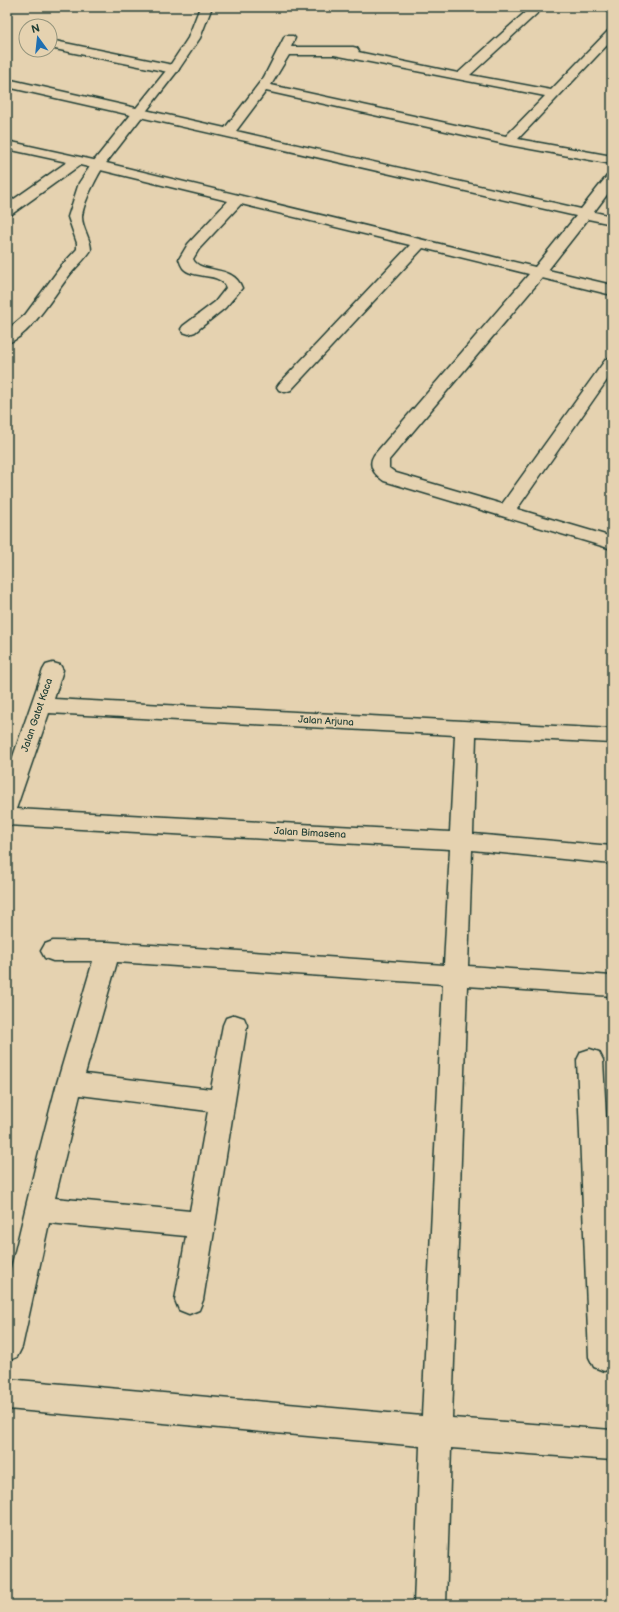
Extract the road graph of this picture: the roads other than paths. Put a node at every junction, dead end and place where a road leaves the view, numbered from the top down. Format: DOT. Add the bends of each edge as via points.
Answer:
graph roads {
  1 [pos="206,7"];
  2 [pos="538,7"];
  3 [pos="612,33"];
  4 [pos="289,37"];
  5 [pos="58,46"];
  6 [pos="285,51"];
  7 [pos="338,52"];
  8 [pos="396,52"];
  9 [pos="457,62"];
  10 [pos="473,65"];
  11 [pos="173,70"];
  12 [pos="461,77"];
  13 [pos="7,83"];
  14 [pos="263,87"];
  15 [pos="552,94"];
  16 [pos="138,112"];
  17 [pos="227,134"];
  18 [pos="509,140"];
  19 [pos="7,145"];
  20 [pos="612,160"];
  21 [pos="77,161"];
  22 [pos="98,165"];
  23 [pos="612,180"];
  24 [pos="237,200"];
  25 [pos="7,211"];
  26 [pos="584,213"];
  27 [pos="612,220"];
  28 [pos="420,243"];
  29 [pos="539,272"];
  30 [pos="612,290"];
  31 [pos="189,329"];
  32 [pos="7,338"];
  33 [pos="612,362"];
  34 [pos="285,387"];
  35 [pos="506,511"];
  36 [pos="612,544"];
  37 [pos="52,670"];
  38 [pos="40,705"];
  39 [pos="466,729"];
  40 [pos="612,736"];
  41 [pos="7,806"];
  42 [pos="7,817"];
  43 [pos="461,841"];
  44 [pos="612,855"];
  45 [pos="53,951"];
  46 [pos="108,952"];
  47 [pos="456,975"];
  48 [pos="612,986"];
  49 [pos="235,1025"];
  50 [pos="590,1060"];
  51 [pos="70,1083"];
  52 [pos="222,1102"];
  53 [pos="603,1140"];
  54 [pos="39,1209"];
  55 [pos="201,1225"];
  56 [pos="605,1250"];
  57 [pos="188,1300"];
  58 [pos="7,1347"];
  59 [pos="604,1357"];
  60 [pos="7,1394"];
  61 [pos="436,1432"];
  62 [pos="612,1445"];
  63 [pos="430,1605"];
  1 -- 11 [label="street" via="194,38"];
  2 -- 10 [label="street"];
  3 -- 15 [label="street"];
  4 -- 6 [label="street"];
  5 -- 11 [label="street"];
  6 -- 7 [label="street"];
  6 -- 14 [label="street"];
  7 -- 8 [label="street"];
  7 -- 12 [label="street"];
  9 -- 10 [label="street"];
  10 -- 12 [label="street"];
  11 -- 16 [label="street"];
  12 -- 15 [label="street"];
  13 -- 16 [label="street"];
  14 -- 17 [label="street"];
  14 -- 18 [label="street"];
  15 -- 18 [label="street"];
  16 -- 17 [label="street"];
  16 -- 22 [label="street"];
  17 -- 26 [label="street"];
  18 -- 20 [label="street"];
  19 -- 21 [label="street"];
  21 -- 22 [label="street"];
  21 -- 25 [label="street"];
  22 -- 24 [label="street"];
  22 -- 32 [label="street" via="83,191 75,217 84,250 67,268 30,318"];
  23 -- 26 [label="street"];
  24 -- 28 [label="street"];
  24 -- 31 [label="street" via="193,247 186,259 189,266 194,269 228,278 234,288 220,305"];
  26 -- 27 [label="street"];
  26 -- 29 [label="street"];
  28 -- 29 [label="street"];
  28 -- 34 [label="street"];
  29 -- 30 [label="street"];
  29 -- 35 [label="street" via="380,458 379,465 390,477"];
  33 -- 35 [label="street"];
  35 -- 36 [label="street"];
  37 -- 38 [label="street, Jalan Gatot Kaca"];
  38 -- 39 [label="street, Jalan Arjuna"];
  38 -- 41 [label="street, Jalan Gatot Kaca"];
  39 -- 40 [label="street, Jalan Arjuna"];
  39 -- 43 [label="street"];
  42 -- 43 [label="street, Jalan Bimasena"];
  43 -- 44 [label="street, Jalan Bimasena"];
  43 -- 47 [label="street"];
  45 -- 46 [label="street"];
  46 -- 47 [label="street"];
  46 -- 51 [label="street"];
  47 -- 48 [label="street"];
  47 -- 61 [label="street"];
  49 -- 52 [label="street"];
  50 -- 53 [label="street"];
  51 -- 52 [label="street"];
  51 -- 54 [label="street"];
  52 -- 55 [label="street"];
  53 -- 56 [label="street"];
  54 -- 55 [label="street"];
  54 -- 58 [label="street"];
  55 -- 57 [label="street"];
  56 -- 59 [label="street"];
  60 -- 61 [label="street"];
  61 -- 62 [label="street"];
  61 -- 63 [label="street"];
}
